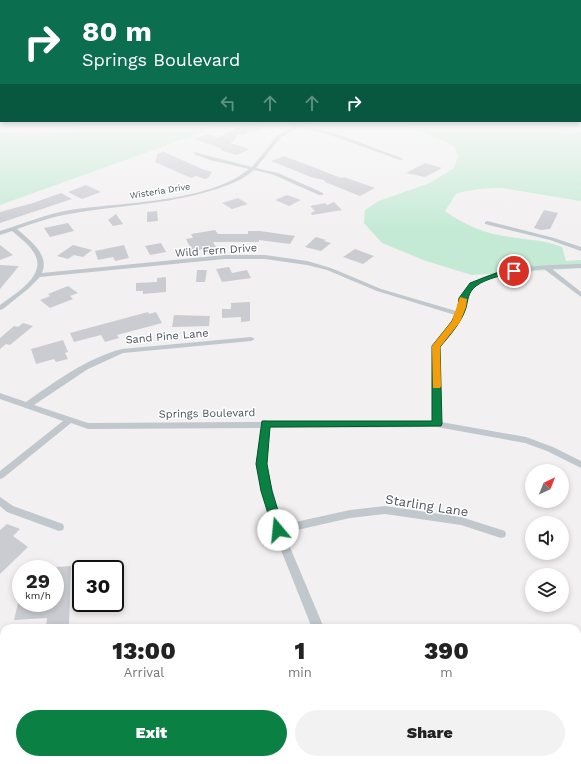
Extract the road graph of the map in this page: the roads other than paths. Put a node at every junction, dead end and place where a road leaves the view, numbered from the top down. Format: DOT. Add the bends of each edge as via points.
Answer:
graph roads {
  1 [pos="211,159"];
  2 [pos="262,159"];
  3 [pos="255,168"];
  4 [pos="321,194"];
  5 [pos="487,223"];
  6 [pos="13,229"];
  7 [pos="0,234"];
  8 [pos="581,249"];
  9 [pos="581,266"];
  10 [pos="545,267"];
  11 [pos="39,275"];
  12 [pos="581,295"];
  13 [pos="1,308"];
  14 [pos="458,314"];
  15 [pos="251,339"];
  16 [pos="0,396"];
  17 [pos="28,406"];
  18 [pos="70,420"];
  19 [pos="265,423"];
  20 [pos="437,424"];
  21 [pos="581,465"];
  22 [pos="0,476"];
  23 [pos="0,501"];
  24 [pos="59,526"];
  25 [pos="278,530"];
  26 [pos="501,534"];
  27 [pos="316,624"];
  1 -- 3 [label="street"];
  2 -- 3 [label="street, Wisteria Drive"];
  3 -- 4 [label="street" via="288,178"];
  3 -- 6 [label="street, Wisteria Drive" via="229,183 192,195 68,212"];
  5 -- 8 [label="street"];
  6 -- 7 [label="street, Wisteria Drive"];
  6 -- 11 [label="street" via="31,243 40,255 42,265"];
  9 -- 10 [label="street"];
  10 -- 12 [label="street"];
  10 -- 14 [label="street" via="499,274 473,285 466,292"];
  11 -- 13 [label="street"];
  11 -- 14 [label="street, Wild Fern Drive" via="225,257 266,257 329,269 386,293"];
  14 -- 20 [label="street" via="456,322 436,346"];
  15 -- 17 [label="street, Sand Pine Lane" via="122,351 107,356 64,379"];
  16 -- 17 [label="street, Springs Boulevard"];
  17 -- 18 [label="street, Springs Boulevard"];
  18 -- 19 [label="street, Springs Boulevard" via="88,426"];
  18 -- 22 [label="street"];
  19 -- 20 [label="street, Springs Boulevard"];
  19 -- 25 [label="street" via="261,464"];
  20 -- 21 [label="street, Springs Boulevard" via="526,440"];
  23 -- 24 [label="street" via="10,509"];
  25 -- 26 [label="street, Starling Lane" via="350,514 385,510 461,521"];
  25 -- 27 [label="street"];
}
